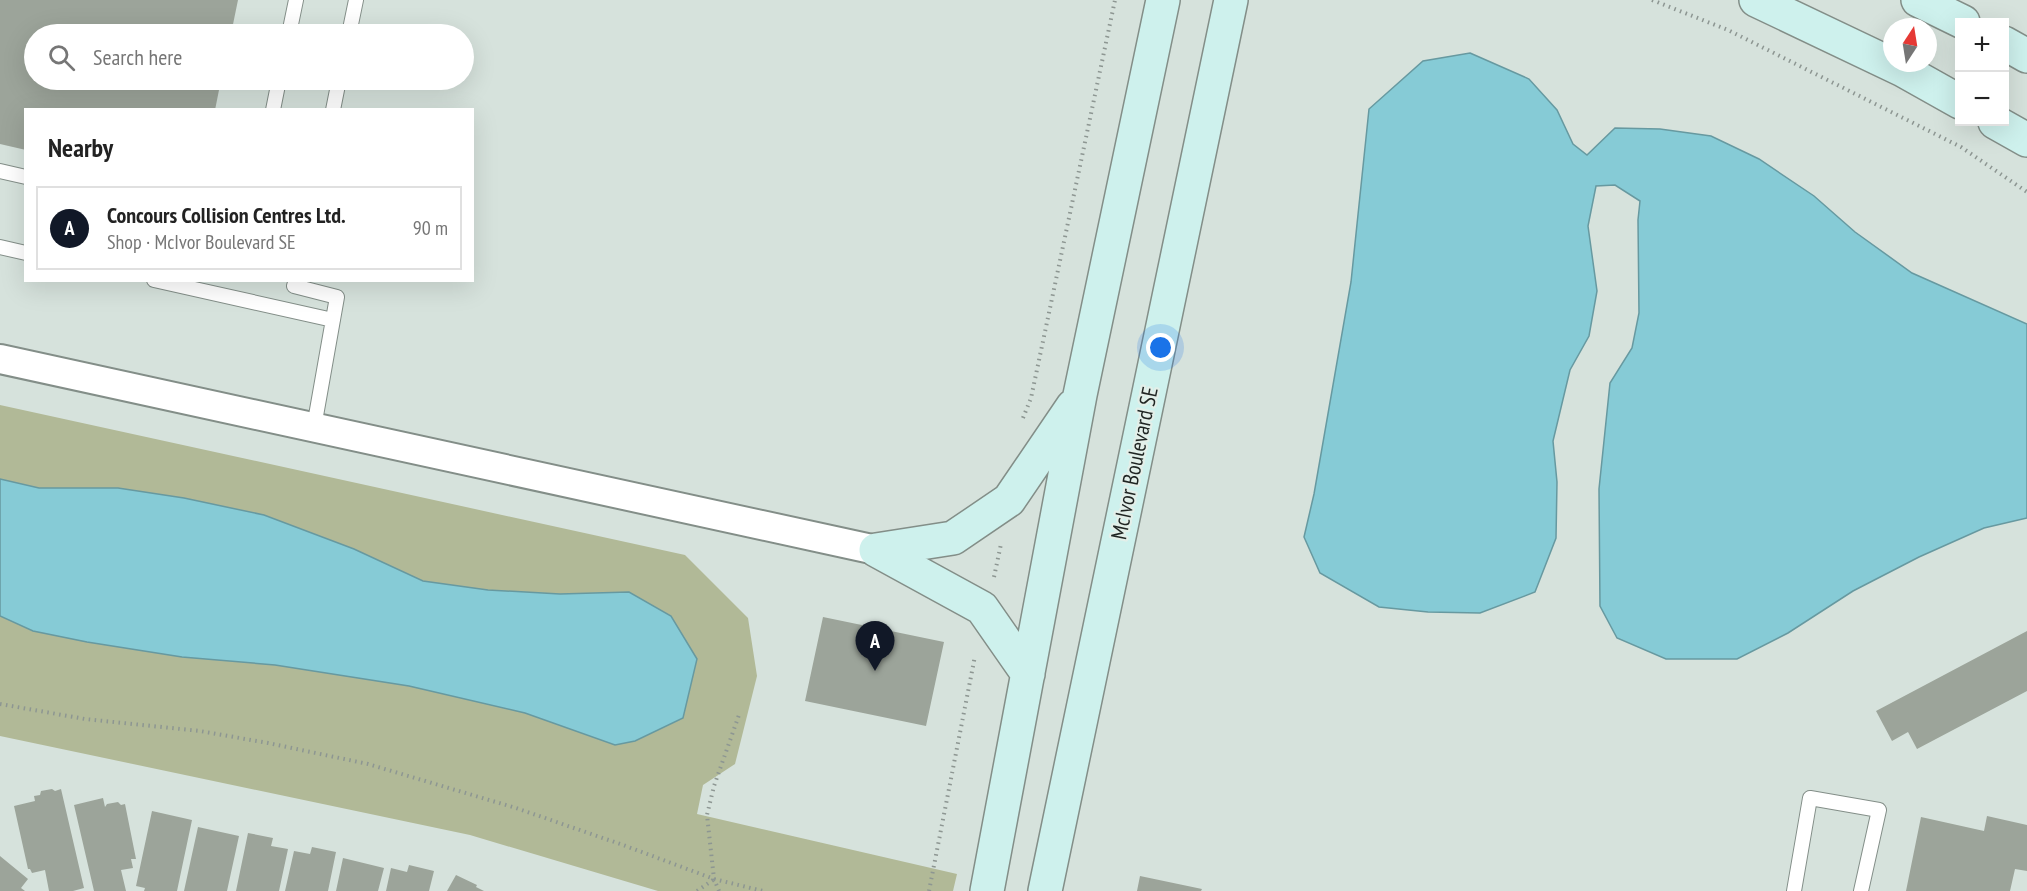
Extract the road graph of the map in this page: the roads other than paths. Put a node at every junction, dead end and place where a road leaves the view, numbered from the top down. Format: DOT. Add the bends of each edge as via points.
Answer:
graph roads {
  1 [pos="296,0"];
  2 [pos="356,0"];
  3 [pos="1163,0"];
  4 [pos="1232,0"];
  5 [pos="1252,0"];
  6 [pos="1756,0"];
  7 [pos="1918,0"];
  8 [pos="1955,18"];
  9 [pos="291,24"];
  10 [pos="351,24"];
  11 [pos="2009,46"];
  12 [pos="1221,52"];
  13 [pos="2027,56"];
  14 [pos="277,90"];
  15 [pos="337,90"];
  16 [pos="1955,100"];
  17 [pos="273,108"];
  18 [pos="333,108"];
  19 [pos="2002,126"];
  20 [pos="2027,140"];
  21 [pos="0,171"];
  22 [pos="24,177"];
  23 [pos="0,247"];
  24 [pos="24,253"];
  25 [pos="163,282"];
  26 [pos="295,282"];
  27 [pos="333,320"];
  28 [pos="0,358"];
  29 [pos="1080,395"];
  30 [pos="314,427"];
  31 [pos="876,550"];
  32 [pos="1028,674"];
  33 [pos="987,891"];
  34 [pos="1045,891"];
  35 [pos="1794,891"];
  36 [pos="1861,891"];
  1 -- 9 [label="lane"];
  2 -- 10 [label="lane"];
  3 -- 29 [label="main road"];
  4 -- 12 [label="main road, McIvor Boulevard SE"];
  5 -- 12 [label="main road"];
  6 -- 16 [label="main road" via="1903,70"];
  7 -- 8 [label="main road"];
  11 -- 13 [label="main road"];
  12 -- 34 [label="main road, McIvor Boulevard SE"];
  14 -- 17 [label="lane"];
  15 -- 18 [label="lane"];
  19 -- 20 [label="main road"];
  21 -- 22 [label="lane"];
  23 -- 24 [label="lane"];
  25 -- 27 [label="lane"];
  26 -- 27 [label="lane" via="294,286 337,297"];
  27 -- 30 [label="lane"];
  28 -- 30 [label="street"];
  29 -- 31 [label="main road" via="1009,500 953,538"];
  29 -- 32 [label="main road"];
  30 -- 31 [label="street"];
  31 -- 32 [label="main road" via="982,608"];
  32 -- 33 [label="main road"];
  35 -- 36 [label="lane" via="1810,798 1879,810"];
}
